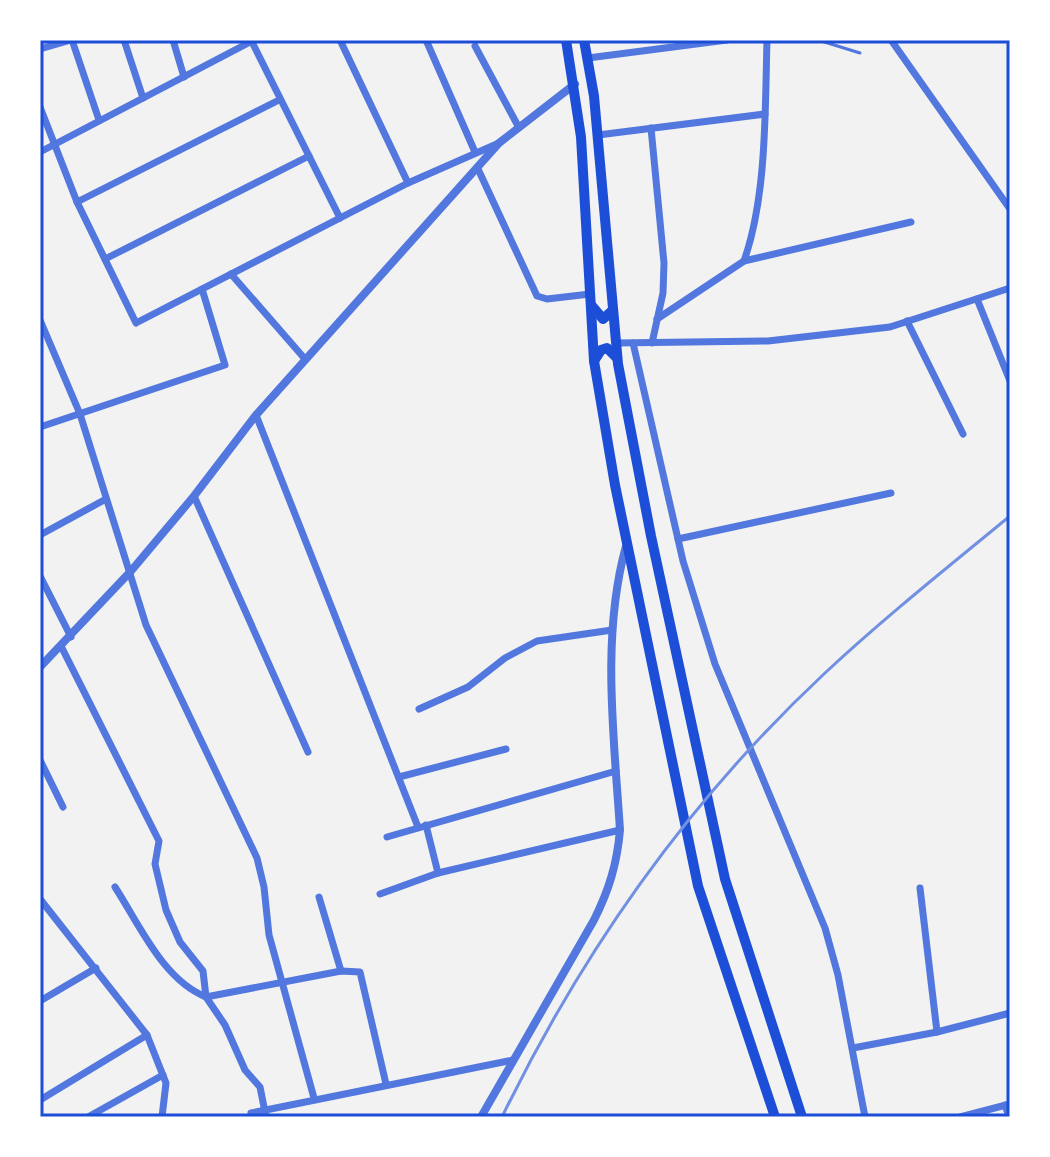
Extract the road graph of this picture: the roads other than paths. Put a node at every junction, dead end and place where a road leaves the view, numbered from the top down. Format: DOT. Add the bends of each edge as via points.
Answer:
graph roads {
  1 [pos="72,40"];
  2 [pos="124,40"];
  3 [pos="173,40"];
  4 [pos="252,40"];
  5 [pos="340,40"];
  6 [pos="426,40"];
  7 [pos="566,40"];
  8 [pos="584,40"];
  9 [pos="727,40"];
  10 [pos="767,40"];
  11 [pos="818,40"];
  12 [pos="891,40"];
  13 [pos="475,46"];
  14 [pos="40,49"];
  15 [pos="860,53"];
  16 [pos="588,58"];
  17 [pos="184,77"];
  18 [pos="575,84"];
  19 [pos="143,98"];
  20 [pos="279,100"];
  21 [pos="40,107"];
  22 [pos="765,114"];
  23 [pos="99,120"];
  24 [pos="518,126"];
  25 [pos="651,128"];
  26 [pos="598,135"];
  27 [pos="499,143"];
  28 [pos="54,144"];
  29 [pos="40,152"];
  30 [pos="475,152"];
  31 [pos="309,156"];
  32 [pos="478,169"];
  33 [pos="408,183"];
  34 [pos="77,202"];
  35 [pos="1010,209"];
  36 [pos="340,218"];
  37 [pos="911,222"];
  38 [pos="105,259"];
  39 [pos="744,261"];
  40 [pos="231,274"];
  41 [pos="1010,288"];
  42 [pos="202,289"];
  43 [pos="591,299"];
  44 [pos="977,299"];
  45 [pos="613,310"];
  46 [pos="657,319"];
  47 [pos="40,320"];
  48 [pos="907,321"];
  49 [pos="616,343"];
  50 [pos="633,343"];
  51 [pos="652,343"];
  52 [pos="305,359"];
  53 [pos="594,361"];
  54 [pos="618,364"];
  55 [pos="1010,381"];
  56 [pos="80,414"];
  57 [pos="256,415"];
  58 [pos="40,427"];
  59 [pos="963,434"];
  60 [pos="891,493"];
  61 [pos="194,496"];
  62 [pos="106,499"];
  63 [pos="40,535"];
  64 [pos="678,539"];
  65 [pos="628,541"];
  66 [pos="131,571"];
  67 [pos="40,576"];
  68 [pos="612,630"];
  69 [pos="71,637"];
  70 [pos="61,646"];
  71 [pos="40,667"];
  72 [pos="419,709"];
  73 [pos="506,749"];
  74 [pos="308,752"];
  75 [pos="40,760"];
  76 [pos="616,771"];
  77 [pos="399,777"];
  78 [pos="63,807"];
  79 [pos="422,826"];
  80 [pos="620,830"];
  81 [pos="387,837"];
  82 [pos="438,873"];
  83 [pos="115,887"];
  84 [pos="920,888"];
  85 [pos="380,894"];
  86 [pos="319,897"];
  87 [pos="40,899"];
  88 [pos="96,968"];
  89 [pos="341,971"];
  90 [pos="283,983"];
  91 [pos="206,997"];
  92 [pos="40,1001"];
  93 [pos="1010,1013"];
  94 [pos="937,1032"];
  95 [pos="147,1035"];
  96 [pos="853,1048"];
  97 [pos="513,1060"];
  98 [pos="163,1075"];
  99 [pos="386,1084"];
  100 [pos="314,1098"];
  101 [pos="40,1100"];
  102 [pos="1007,1104"];
  103 [pos="251,1113"];
  104 [pos="265,1113"];
  105 [pos="88,1117"];
  106 [pos="162,1117"];
  107 [pos="481,1117"];
  108 [pos="775,1117"];
  109 [pos="802,1117"];
  110 [pos="865,1117"];
  111 [pos="960,1117"];
  112 [pos="1009,1117"];
  1 -- 14 [label="street"];
  1 -- 23 [label="street"];
  2 -- 19 [label="street"];
  3 -- 17 [label="street"];
  4 -- 17 [label="street"];
  4 -- 20 [label="street"];
  5 -- 33 [label="street"];
  6 -- 30 [label="street"];
  7 -- 18 [label="main road"];
  8 -- 16 [label="main road"];
  9 -- 16 [label="street"];
  10 -- 22 [label="street"];
  11 -- 15 [label="lane"];
  12 -- 35 [label="street"];
  13 -- 24 [label="street"];
  16 -- 26 [label="main road"];
  17 -- 19 [label="street"];
  18 -- 24 [label="street"];
  18 -- 43 [label="main road"];
  19 -- 23 [label="street"];
  20 -- 31 [label="street"];
  20 -- 34 [label="street"];
  21 -- 28 [label="street"];
  22 -- 25 [label="street"];
  22 -- 39 [label="street" via="754,221"];
  23 -- 28 [label="street"];
  24 -- 27 [label="street"];
  25 -- 26 [label="street"];
  25 -- 46 [label="street" via="664,263"];
  26 -- 45 [label="main road"];
  27 -- 30 [label="street"];
  27 -- 32 [label="street"];
  28 -- 29 [label="street"];
  28 -- 34 [label="street"];
  30 -- 33 [label="street"];
  31 -- 36 [label="street"];
  31 -- 38 [label="street"];
  32 -- 43 [label="street" via="537,296"];
  32 -- 52 [label="street"];
  33 -- 36 [label="street"];
  34 -- 38 [label="street"];
  36 -- 40 [label="street"];
  37 -- 39 [label="street"];
  38 -- 42 [label="street" via="136,323"];
  39 -- 46 [label="street"];
  40 -- 42 [label="street"];
  40 -- 52 [label="street"];
  41 -- 44 [label="street"];
  42 -- 56 [label="street" via="225,365"];
  43 -- 45 [label="main road" via="599,318"];
  43 -- 53 [label="main road"];
  44 -- 48 [label="street"];
  44 -- 55 [label="street"];
  45 -- 49 [label="main road"];
  46 -- 51 [label="street"];
  47 -- 56 [label="street"];
  48 -- 51 [label="street" via="768,341"];
  48 -- 59 [label="street"];
  49 -- 50 [label="street"];
  49 -- 54 [label="main road"];
  50 -- 51 [label="street"];
  50 -- 64 [label="street"];
  52 -- 57 [label="street"];
  53 -- 54 [label="main road" via="607,348"];
  53 -- 65 [label="main road"];
  54 -- 109 [label="main road" via="725,879"];
  56 -- 58 [label="street"];
  56 -- 62 [label="street"];
  57 -- 61 [label="street"];
  57 -- 77 [label="street"];
  60 -- 64 [label="street"];
  61 -- 66 [label="street"];
  61 -- 74 [label="street"];
  62 -- 63 [label="street"];
  62 -- 66 [label="street"];
  64 -- 96 [label="street" via="715,664 825,928"];
  65 -- 68 [label="street" via="617,577"];
  65 -- 108 [label="main road" via="698,886"];
  66 -- 69 [label="street"];
  66 -- 90 [label="street" via="146,625 257,858 266,923"];
  67 -- 69 [label="street"];
  68 -- 72 [label="street" via="537,641 468,687"];
  68 -- 76 [label="street"];
  69 -- 70 [label="street"];
  70 -- 71 [label="street"];
  70 -- 91 [label="street" via="159,841 155,864 162,898 180,942 203,971"];
  73 -- 77 [label="street"];
  75 -- 78 [label="street"];
  76 -- 79 [label="street"];
  76 -- 80 [label="street"];
  77 -- 79 [label="street"];
  79 -- 81 [label="street"];
  79 -- 82 [label="street"];
  80 -- 82 [label="street"];
  80 -- 97 [label="street" via="610,889"];
  82 -- 85 [label="street"];
  83 -- 91 [label="street" via="171,973"];
  84 -- 94 [label="street"];
  86 -- 89 [label="street"];
  87 -- 88 [label="street"];
  88 -- 92 [label="street"];
  88 -- 95 [label="street"];
  89 -- 90 [label="street"];
  89 -- 99 [label="street" via="363,975"];
  90 -- 91 [label="street"];
  90 -- 100 [label="street"];
  91 -- 104 [label="street" via="245,1070 260,1087"];
  93 -- 94 [label="street"];
  94 -- 96 [label="street"];
  95 -- 98 [label="street"];
  95 -- 101 [label="street"];
  96 -- 110 [label="street"];
  97 -- 99 [label="street"];
  97 -- 107 [label="street"];
  98 -- 105 [label="street"];
  98 -- 106 [label="street"];
  99 -- 100 [label="street"];
  100 -- 104 [label="street"];
  102 -- 111 [label="street"];
  102 -- 112 [label="street"];
  103 -- 104 [label="street"];
}
